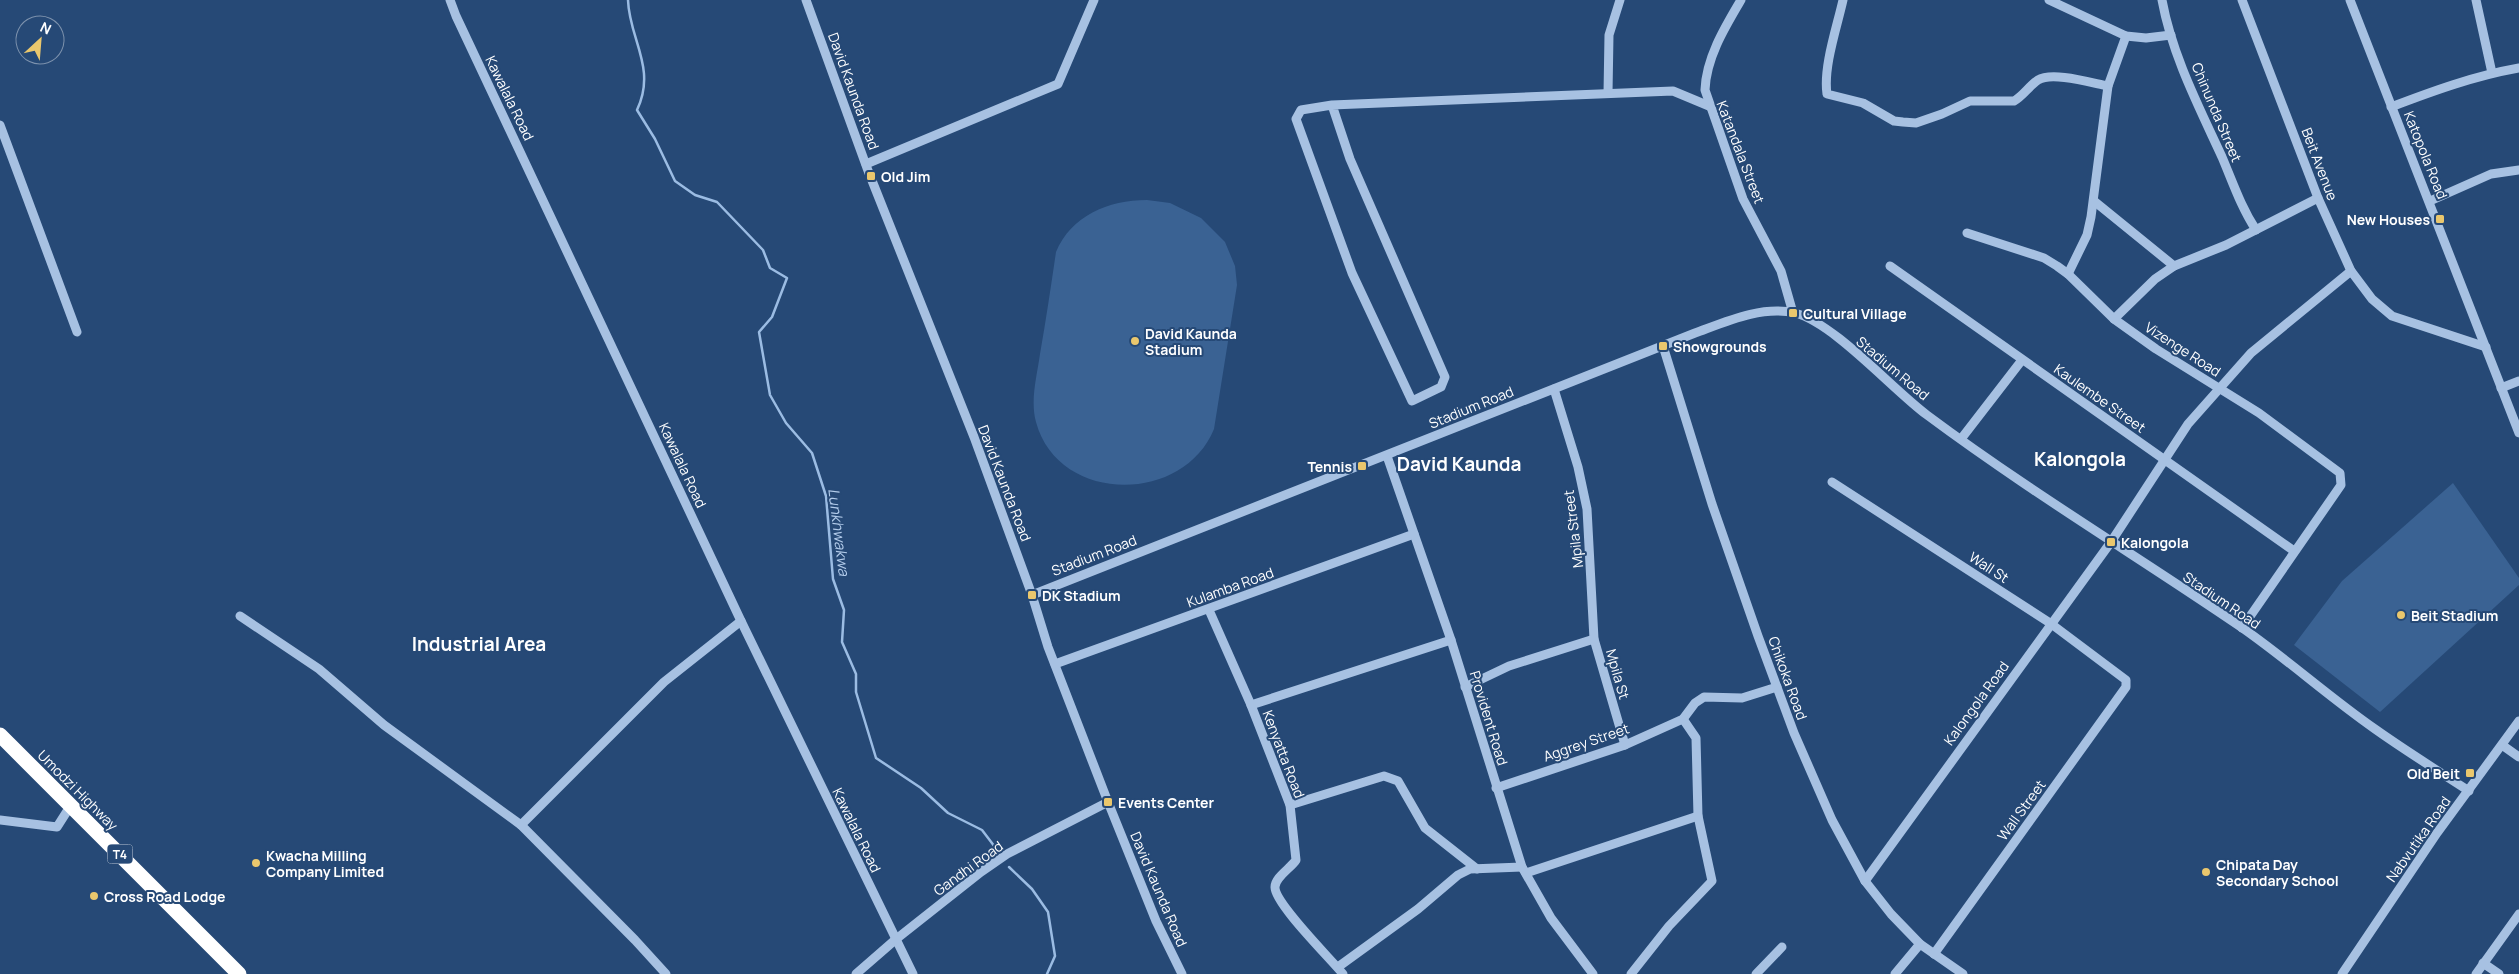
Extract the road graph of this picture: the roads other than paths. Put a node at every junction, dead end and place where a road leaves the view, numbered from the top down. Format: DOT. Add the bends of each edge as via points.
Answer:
graph roads {
  1 [pos="450,0"];
  2 [pos="806,0"];
  3 [pos="1094,0"];
  4 [pos="1620,0"];
  5 [pos="1741,0"];
  6 [pos="1843,0"];
  7 [pos="2049,0"];
  8 [pos="2162,0"];
  9 [pos="2242,0"];
  10 [pos="2350,0"];
  11 [pos="2476,0"];
  12 [pos="2170,35"];
  13 [pos="2126,36"];
  14 [pos="2519,68"];
  15 [pos="2492,73"];
  16 [pos="2108,86"];
  17 [pos="1608,93"];
  18 [pos="1332,104"];
  19 [pos="1709,106"];
  20 [pos="2391,107"];
  21 [pos="0,125"];
  22 [pos="866,164"];
  23 [pos="2519,170"];
  24 [pos="2318,198"];
  25 [pos="2094,201"];
  26 [pos="2430,201"];
  27 [pos="2256,230"];
  28 [pos="1967,232"];
  29 [pos="1890,266"];
  30 [pos="2174,266"];
  31 [pos="2351,271"];
  32 [pos="2068,274"];
  33 [pos="1793,313"];
  34 [pos="2114,319"];
  35 [pos="77,332"];
  36 [pos="1663,346"];
  37 [pos="2486,347"];
  38 [pos="2022,360"];
  39 [pos="2519,381"];
  40 [pos="2501,388"];
  41 [pos="1554,389"];
  42 [pos="2220,389"];
  43 [pos="2519,433"];
  44 [pos="1961,438"];
  45 [pos="1387,456"];
  46 [pos="2164,460"];
  47 [pos="1832,482"];
  48 [pos="1414,534"];
  49 [pos="2111,542"];
  50 [pos="2294,551"];
  51 [pos="1032,595"];
  52 [pos="1209,610"];
  53 [pos="240,616"];
  54 [pos="741,621"];
  55 [pos="2050,623"];
  56 [pos="2242,628"];
  57 [pos="1451,640"];
  58 [pos="1594,640"];
  59 [pos="1055,664"];
  60 [pos="2126,680"];
  61 [pos="1465,687"];
  62 [pos="1777,687"];
  63 [pos="1251,705"];
  64 [pos="1683,719"];
  65 [pos="2519,721"];
  66 [pos="0,734"];
  67 [pos="1625,745"];
  68 [pos="2502,745"];
  69 [pos="2519,757"];
  70 [pos="1496,788"];
  71 [pos="2469,791"];
  72 [pos="1108,802"];
  73 [pos="71,805"];
  74 [pos="1290,805"];
  75 [pos="1698,816"];
  76 [pos="0,820"];
  77 [pos="521,825"];
  78 [pos="1477,869"];
  79 [pos="1524,870"];
  80 [pos="1865,881"];
  81 [pos="2519,914"];
  82 [pos="895,940"];
  83 [pos="1920,944"];
  84 [pos="1782,947"];
  85 [pos="1934,954"];
  86 [pos="2483,963"];
  87 [pos="1341,971"];
  88 [pos="2345,973"];
  89 [pos="239,974"];
  90 [pos="666,974"];
  91 [pos="856,974"];
  92 [pos="913,974"];
  93 [pos="1182,974"];
  94 [pos="1593,974"];
  95 [pos="1631,974"];
  96 [pos="1756,974"];
  97 [pos="1895,974"];
  98 [pos="1963,974"];
  99 [pos="2476,974"];
  100 [pos="2499,974"];
  1 -- 54 [label="street, Kawalala Road"];
  2 -- 22 [label="street, David Kaunda Road"];
  3 -- 22 [label="street" via="1058,84"];
  4 -- 17 [label="street" via="1609,35"];
  5 -- 19 [label="street, Katandala Street" via="1723,29 1705,78 1704,90"];
  6 -- 16 [label="street" via="1827,94 1863,103 1894,121 1916,123 1970,101 2014,101 2046,77"];
  7 -- 13 [label="street"];
  8 -- 12 [label="street, Chinunda Street"];
  9 -- 24 [label="street, Beit Avenue"];
  10 -- 20 [label="street, Katopola Road"];
  11 -- 15 [label="street"];
  12 -- 13 [label="street"];
  12 -- 27 [label="street, Chinunda Street" via="2242,209"];
  13 -- 16 [label="street"];
  14 -- 15 [label="street"];
  15 -- 20 [label="street" via="2445,86"];
  16 -- 25 [label="street"];
  17 -- 18 [label="street"];
  17 -- 19 [label="street" via="1673,91"];
  18 -- 18 [label="street" via="1301,110 1296,119 1352,273 1412,401 1441,387 1445,378 1350,159"];
  19 -- 33 [label="street, Katandala Street" via="1743,200 1781,271"];
  20 -- 26 [label="street, Katopola Road"];
  21 -- 35 [label="street"];
  22 -- 51 [label="street, David Kaunda Road" via="974,437"];
  23 -- 26 [label="street" via="2491,174"];
  24 -- 27 [label="street"];
  24 -- 31 [label="street, Beit Avenue"];
  25 -- 30 [label="street"];
  25 -- 32 [label="street" via="2087,235"];
  26 -- 37 [label="street, Katopola Road"];
  27 -- 30 [label="street"];
  28 -- 32 [label="street, Vizenge Road" via="2044,258"];
  29 -- 38 [label="street, Kaulembe Street"];
  30 -- 34 [label="street" via="2154,279"];
  31 -- 37 [label="street, Beit Avenue" via="2372,299 2392,316"];
  31 -- 42 [label="street, Kalongola Road" via="2263,342"];
  32 -- 34 [label="street, Vizenge Road"];
  33 -- 36 [label="street, Stadium Road" via="1770,312 1740,317"];
  33 -- 44 [label="street, Stadium Road" via="1809,318 1831,333 1896,391"];
  34 -- 42 [label="street, Vizenge Road"];
  36 -- 41 [label="street, Stadium Road"];
  36 -- 62 [label="street, Chikoka Road" via="1712,504"];
  37 -- 40 [label="street, Katopola Road"];
  38 -- 44 [label="street"];
  38 -- 46 [label="street, Kaulembe Street"];
  39 -- 40 [label="street"];
  40 -- 43 [label="street, Katopola Road"];
  41 -- 45 [label="street, Stadium Road"];
  41 -- 58 [label="street, Mpila Street" via="1587,509"];
  42 -- 46 [label="street, Kalongola Road" via="2188,424"];
  42 -- 50 [label="street, Vizenge Road" via="2259,412 2340,473 2341,485"];
  44 -- 49 [label="street, Stadium Road"];
  45 -- 48 [label="street, Provident Road"];
  45 -- 51 [label="street, Stadium Road"];
  46 -- 49 [label="street, Kalongola Road"];
  46 -- 50 [label="street, Kaulembe Street"];
  47 -- 55 [label="street, Wall St"];
  48 -- 52 [label="street, Kulamba Road"];
  48 -- 57 [label="street, Provident Road"];
  49 -- 55 [label="street, Kalongola Road"];
  49 -- 56 [label="street, Stadium Road"];
  50 -- 56 [label="street, Vizenge Road"];
  51 -- 59 [label="street, David Kaunda Road"];
  52 -- 59 [label="street, Kulamba Road"];
  52 -- 63 [label="street, Kenyatta Road"];
  53 -- 77 [label="street" via="319,669 384,725"];
  54 -- 77 [label="street" via="664,682"];
  54 -- 82 [label="street, Kawalala Road"];
  55 -- 60 [label="street, Wall St"];
  55 -- 80 [label="street, Kalongola Road"];
  56 -- 71 [label="street, Stadium Road" via="2375,729"];
  57 -- 61 [label="street, Provident Road"];
  57 -- 63 [label="street"];
  58 -- 61 [label="street" via="1509,666"];
  58 -- 67 [label="street, Mpila St"];
  59 -- 72 [label="street, David Kaunda Road"];
  60 -- 85 [label="street, Wall Street" via="2126,687"];
  61 -- 70 [label="street, Provident Road"];
  62 -- 64 [label="street" via="1742,698 1704,697"];
  62 -- 80 [label="street, Chikoka Road" via="1832,820"];
  63 -- 74 [label="street, Kenyatta Road"];
  64 -- 67 [label="street, Aggrey Street"];
  64 -- 75 [label="street" via="1696,738 1698,749"];
  65 -- 68 [label="street, Nabvutika Road"];
  66 -- 73 [label="highway, Umodzi Highway / T4"];
  67 -- 70 [label="street, Aggrey Street"];
  68 -- 69 [label="street"];
  68 -- 71 [label="street, Nabvutika Road"];
  70 -- 79 [label="street, Provident Road"];
  71 -- 88 [label="street, Nabvutika Road" via="2437,833"];
  72 -- 82 [label="street, Gandhi Road" via="1007,854"];
  72 -- 93 [label="street, David Kaunda Road" via="1156,921"];
  73 -- 76 [label="street" via="57,828"];
  73 -- 89 [label="highway, Umodzi Highway / T4"];
  74 -- 78 [label="street" via="1384,776 1392,777 1425,828"];
  74 -- 87 [label="street, Kenyatta Road" via="1296,860 1277,881 1276,892 1286,909"];
  75 -- 79 [label="street"];
  75 -- 95 [label="street" via="1712,881 1669,926"];
  77 -- 90 [label="street"];
  78 -- 79 [label="street"];
  78 -- 87 [label="street" via="1458,875"];
  79 -- 94 [label="street, Provident Road" via="1551,918"];
  80 -- 83 [label="street, Chikoka Road"];
  81 -- 86 [label="street"];
  82 -- 91 [label="street, Gandhi Road"];
  82 -- 92 [label="street, Kawalala Road"];
  83 -- 85 [label="street, Chikoka Road"];
  83 -- 97 [label="street"];
  84 -- 96 [label="street"];
  85 -- 98 [label="street, Chikoka Road"];
  86 -- 99 [label="street"];
  86 -- 100 [label="street"];
}
